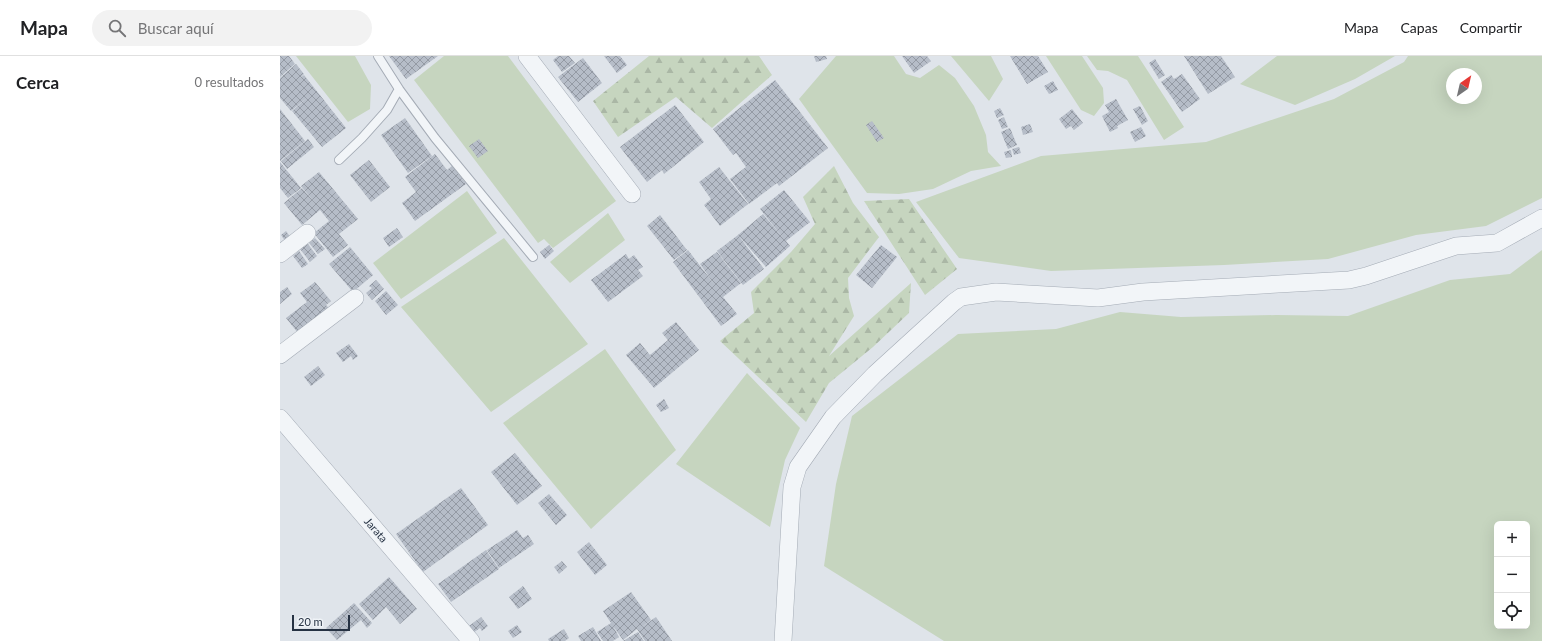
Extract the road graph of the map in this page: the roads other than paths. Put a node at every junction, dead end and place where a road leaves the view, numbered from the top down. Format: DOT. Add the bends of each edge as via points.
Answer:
graph roads {
  1 [pos="378,56"];
  2 [pos="527,56"];
  3 [pos="399,89"];
  4 [pos="338,160"];
  5 [pos="632,194"];
  6 [pos="1542,218"];
  7 [pos="308,233"];
  8 [pos="280,254"];
  9 [pos="533,257"];
  10 [pos="355,298"];
  11 [pos="280,355"];
  12 [pos="280,418"];
  13 [pos="471,641"];
  14 [pos="783,641"];
  1 -- 3 [label="lane"];
  2 -- 5 [label="street"];
  3 -- 4 [label="lane" via="387,110"];
  3 -- 9 [label="lane"];
  6 -- 14 [label="street" via="1497,243 1456,246 1349,280 1143,292 1098,298 996,292 962,297 876,374 833,417 798,467 792,487"];
  7 -- 8 [label="street"];
  10 -- 11 [label="street"];
  12 -- 13 [label="street, Jarata"];
}
